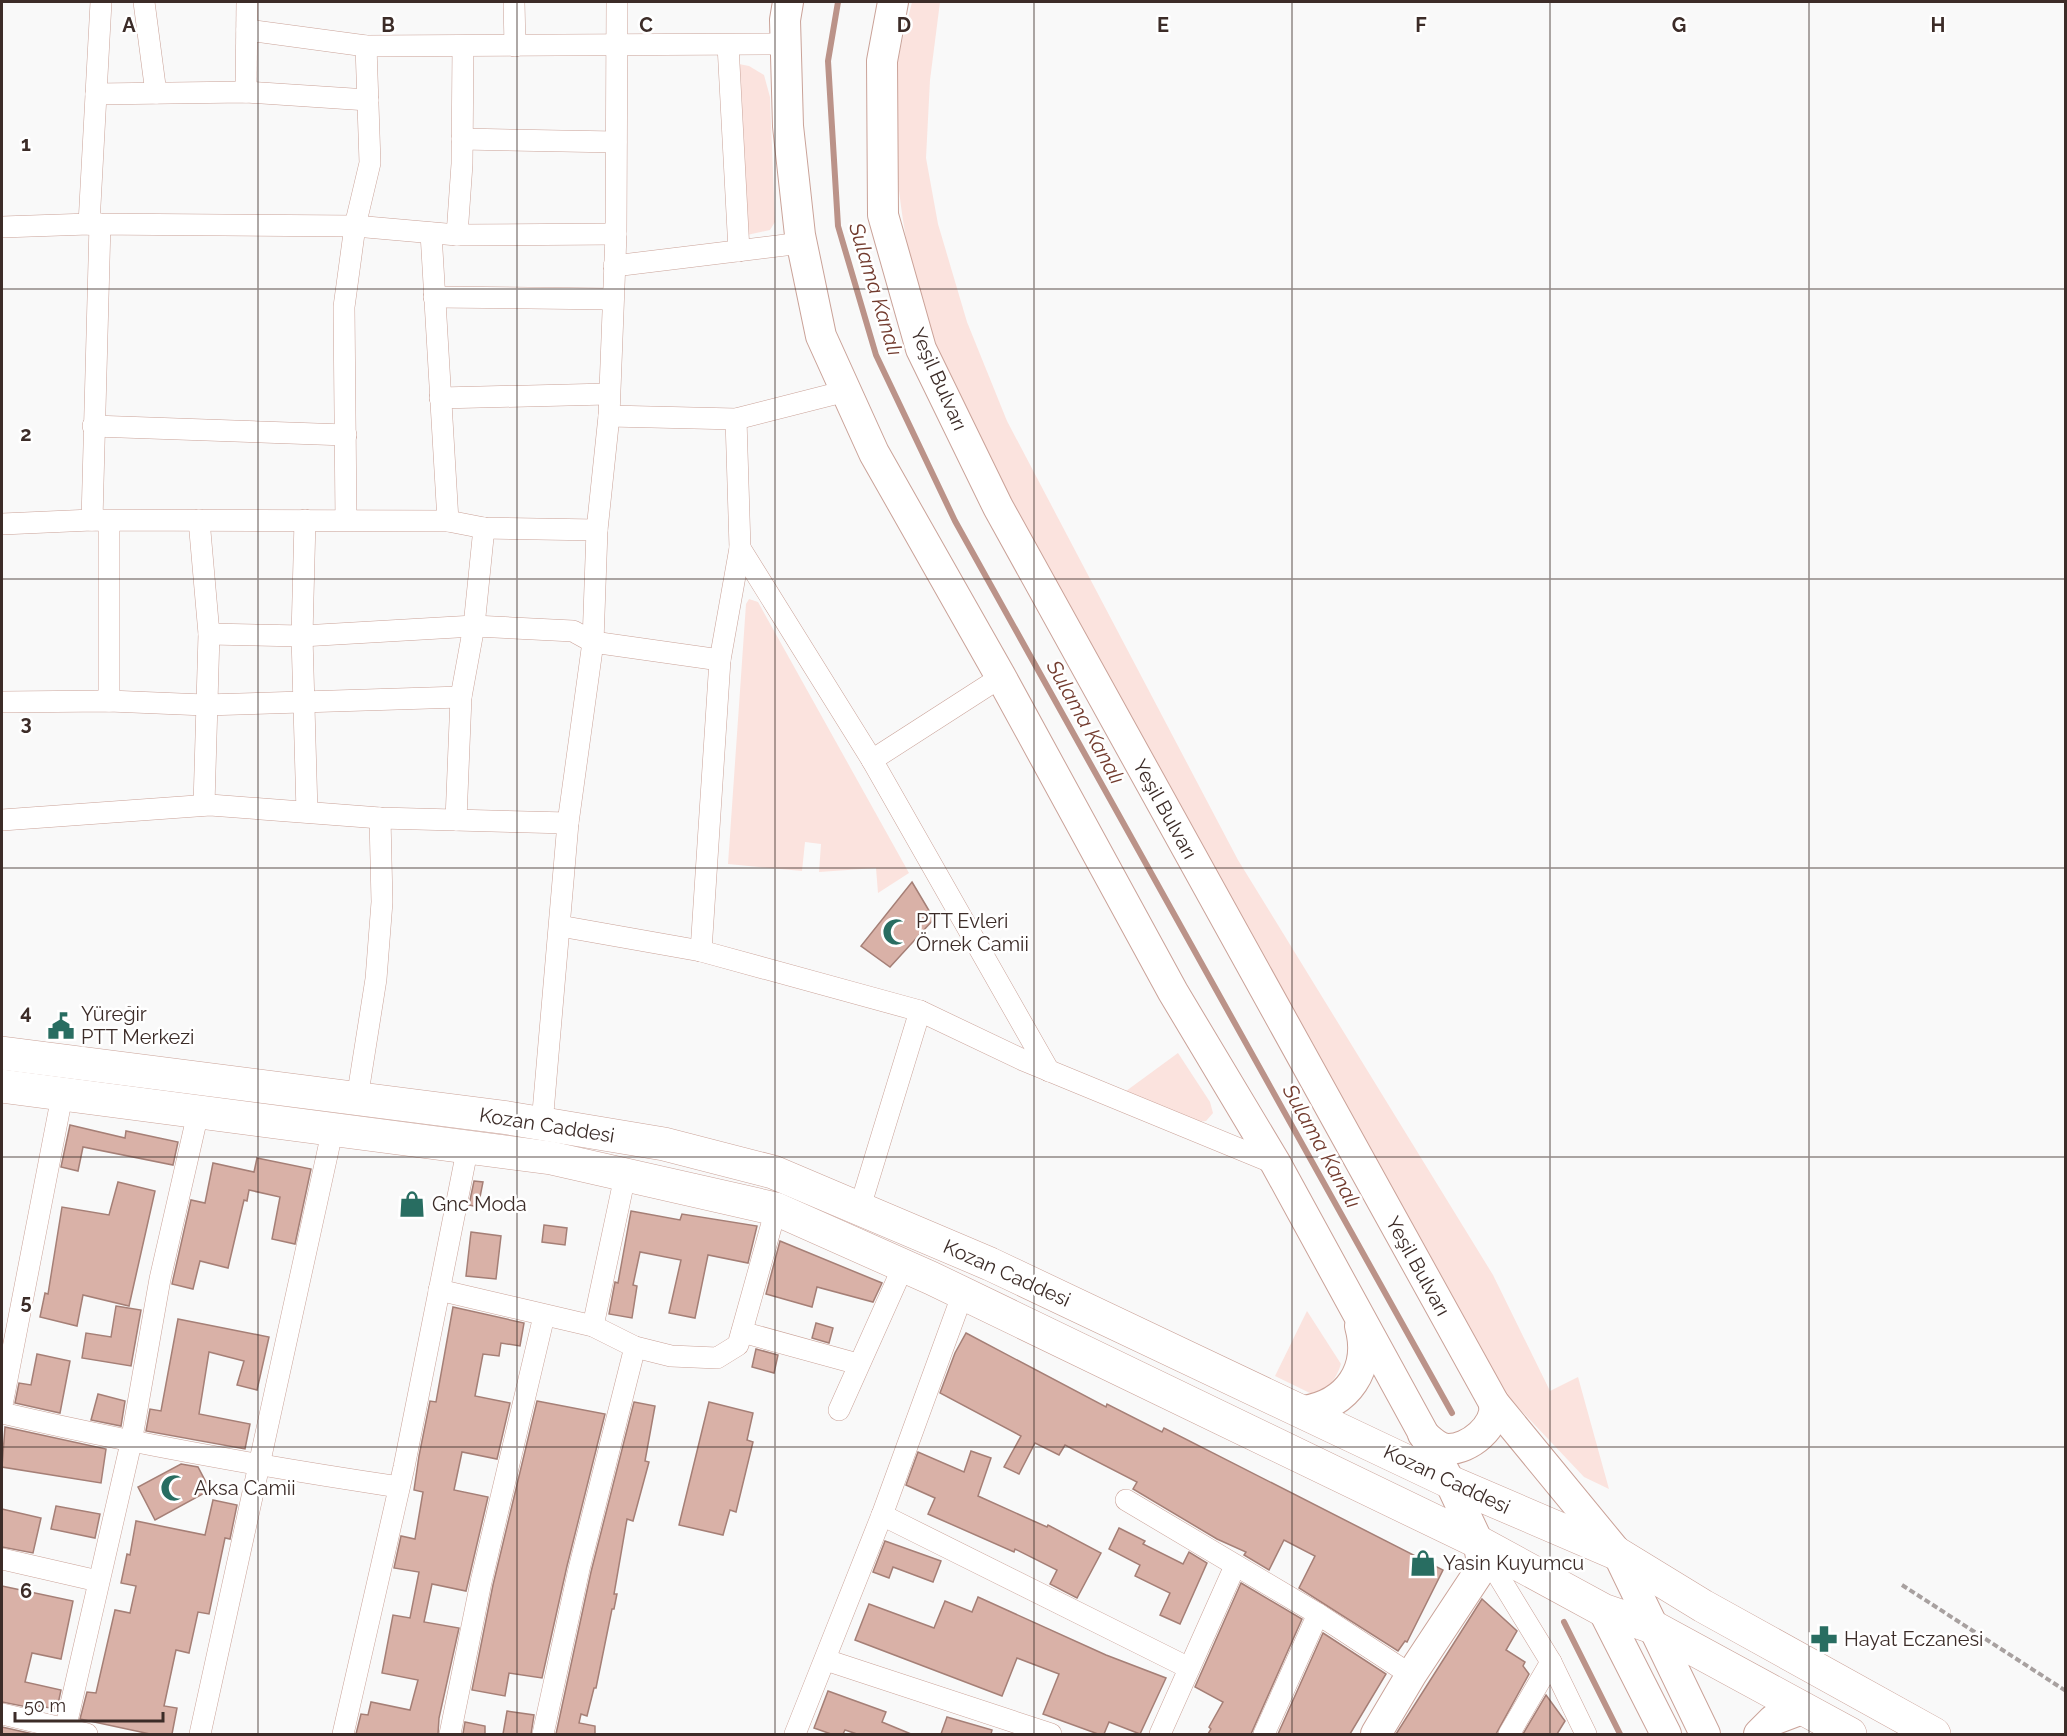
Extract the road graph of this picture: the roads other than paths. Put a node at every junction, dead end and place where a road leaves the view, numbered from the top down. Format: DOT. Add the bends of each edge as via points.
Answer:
graph roads {
  1 [pos="101,2"];
  2 [pos="144,2"];
  3 [pos="247,2"];
  4 [pos="514,2"];
  5 [pos="617,2"];
  6 [pos="788,2"];
  7 [pos="893,2"];
  8 [pos="247,30"];
  9 [pos="786,44"];
  10 [pos="617,45"];
  11 [pos="729,45"];
  12 [pos="366,46"];
  13 [pos="463,46"];
  14 [pos="515,46"];
  15 [pos="246,92"];
  16 [pos="156,93"];
  17 [pos="96,94"];
  18 [pos="368,100"];
  19 [pos="462,138"];
  20 [pos="616,142"];
  21 [pos="94,224"];
  22 [pos="355,226"];
  23 [pos="2,227"];
  24 [pos="431,233"];
  25 [pos="616,234"];
  26 [pos="457,235"];
  27 [pos="802,243"];
  28 [pos="739,251"];
  29 [pos="614,266"];
  30 [pos="434,297"];
  31 [pos="613,299"];
  32 [pos="846,391"];
  33 [pos="608,394"];
  34 [pos="440,398"];
  35 [pos="609,416"];
  36 [pos="736,419"];
  37 [pos="93,426"];
  38 [pos="345,435"];
  39 [pos="100,520"];
  40 [pos="199,520"];
  41 [pos="305,520"];
  42 [pos="346,520"];
  43 [pos="448,521"];
  44 [pos="2,524"];
  45 [pos="484,528"];
  46 [pos="597,530"];
  47 [pos="740,548"];
  48 [pos="474,626"];
  49 [pos="209,634"];
  50 [pos="302,636"];
  51 [pos="593,642"];
  52 [pos="720,660"];
  53 [pos="1000,677"];
  54 [pos="461,697"];
  55 [pos="108,701"];
  56 [pos="2,702"];
  57 [pos="305,702"];
  58 [pos="206,705"];
  59 [pos="872,760"];
  60 [pos="204,805"];
  61 [pos="307,812"];
  62 [pos="380,818"];
  63 [pos="2,820"];
  64 [pos="456,820"];
  65 [pos="568,823"];
  66 [pos="560,926"];
  67 [pos="701,951"];
  68 [pos="920,1011"];
  69 [pos="2,1053"];
  70 [pos="1049,1071"];
  71 [pos="2,1086"];
  72 [pos="62,1096"];
  73 [pos="357,1099"];
  74 [pos="198,1113"];
  75 [pos="542,1124"];
  76 [pos="333,1128"];
  77 [pos="468,1146"];
  78 [pos="1276,1164"];
  79 [pos="625,1176"];
  80 [pos="860,1207"];
  81 [pos="776,1209"];
  82 [pos="903,1267"];
  83 [pos="439,1290"];
  84 [pos="963,1293"];
  85 [pos="1357,1315"];
  86 [pos="544,1317"];
  87 [pos="593,1326"];
  88 [pos="742,1332"];
  89 [pos="635,1347"];
  90 [pos="858,1364"];
  91 [pos="1494,1403"];
  92 [pos="2,1405"];
  93 [pos="839,1410"];
  94 [pos="1304,1411"];
  95 [pos="2,1413"];
  96 [pos="1423,1434"];
  97 [pos="131,1443"];
  98 [pos="258,1466"];
  99 [pos="1450,1482"];
  100 [pos="399,1487"];
  101 [pos="1126,1500"];
  102 [pos="882,1515"];
  103 [pos="1478,1542"];
  104 [pos="1618,1554"];
  105 [pos="2,1559"];
  106 [pos="1235,1566"];
  107 [pos="98,1581"];
  108 [pos="1603,1610"];
  109 [pos="1318,1614"];
  110 [pos="1655,1628"];
  111 [pos="826,1660"];
  112 [pos="1551,1662"];
  113 [pos="1189,1668"];
  114 [pos="1411,1675"];
  115 [pos="1803,1709"];
  116 [pos="2,1714"];
  117 [pos="65,1732"];
  118 [pos="87,1734"];
  119 [pos="200,1734"];
  120 [pos="343,1734"];
  121 [pos="450,1734"];
  122 [pos="543,1734"];
  123 [pos="795,1734"];
  124 [pos="1051,1734"];
  125 [pos="1160,1734"];
  126 [pos="1264,1734"];
  127 [pos="1376,1734"];
  128 [pos="1509,1734"];
  129 [pos="1586,1734"];
  130 [pos="1666,1734"];
  131 [pos="1705,1734"];
  132 [pos="1760,1734"];
  133 [pos="1850,1734"];
  134 [pos="1934,1734"];
  1 -- 17 [label="street"];
  2 -- 16 [label="street"];
  3 -- 8 [label="street"];
  4 -- 14 [label="street"];
  5 -- 10 [label="street"];
  6 -- 9 [label="main road"];
  7 -- 91 [label="main road, Yeşil Bulvarı" via="882,61 884,215 921,349 998,507"];
  8 -- 12 [label="street"];
  8 -- 15 [label="street"];
  9 -- 11 [label="street"];
  9 -- 27 [label="main road" via="788,126"];
  10 -- 11 [label="street"];
  10 -- 14 [label="street"];
  10 -- 20 [label="street"];
  11 -- 28 [label="street"];
  12 -- 13 [label="street"];
  12 -- 18 [label="street"];
  13 -- 14 [label="street"];
  13 -- 19 [label="street"];
  15 -- 16 [label="street"];
  15 -- 18 [label="street"];
  16 -- 17 [label="street"];
  17 -- 21 [label="street"];
  18 -- 22 [label="street" via="370,163"];
  19 -- 20 [label="street"];
  19 -- 26 [label="street"];
  20 -- 25 [label="street"];
  21 -- 22 [label="street"];
  21 -- 23 [label="street"];
  21 -- 37 [label="street"];
  22 -- 24 [label="street"];
  22 -- 38 [label="street" via="344,307"];
  24 -- 26 [label="street"];
  24 -- 30 [label="street"];
  25 -- 26 [label="street"];
  25 -- 29 [label="street"];
  27 -- 28 [label="street"];
  27 -- 32 [label="main road" via="821,336"];
  28 -- 29 [label="street"];
  29 -- 31 [label="street"];
  30 -- 31 [label="street"];
  30 -- 34 [label="street"];
  31 -- 33 [label="street"];
  32 -- 36 [label="street"];
  32 -- 53 [label="main road" via="873,453"];
  33 -- 34 [label="street"];
  33 -- 35 [label="street"];
  34 -- 43 [label="street"];
  35 -- 36 [label="street"];
  35 -- 46 [label="street"];
  36 -- 47 [label="street"];
  37 -- 38 [label="street"];
  37 -- 39 [label="street"];
  38 -- 42 [label="street"];
  39 -- 40 [label="street"];
  39 -- 44 [label="street"];
  39 -- 55 [label="street"];
  40 -- 41 [label="street"];
  40 -- 49 [label="street"];
  41 -- 42 [label="street"];
  41 -- 50 [label="street"];
  42 -- 43 [label="street"];
  43 -- 45 [label="street"];
  45 -- 46 [label="street"];
  45 -- 48 [label="street"];
  46 -- 51 [label="street"];
  47 -- 52 [label="street"];
  47 -- 59 [label="street"];
  48 -- 50 [label="street"];
  48 -- 51 [label="street" via="573,632"];
  48 -- 54 [label="street"];
  49 -- 50 [label="street"];
  49 -- 58 [label="street"];
  50 -- 57 [label="street"];
  51 -- 52 [label="street"];
  51 -- 65 [label="street"];
  52 -- 67 [label="street"];
  53 -- 59 [label="street"];
  53 -- 78 [label="main road" via="1173,992"];
  54 -- 57 [label="street"];
  54 -- 64 [label="street"];
  55 -- 56 [label="street"];
  55 -- 58 [label="street"];
  57 -- 58 [label="street"];
  57 -- 61 [label="street"];
  58 -- 60 [label="street"];
  59 -- 70 [label="street"];
  60 -- 61 [label="street"];
  60 -- 63 [label="street"];
  61 -- 62 [label="street"];
  62 -- 64 [label="street"];
  62 -- 73 [label="street" via="382,902 376,979"];
  64 -- 65 [label="street"];
  65 -- 66 [label="street"];
  66 -- 67 [label="street"];
  66 -- 75 [label="street"];
  67 -- 68 [label="street"];
  68 -- 70 [label="street"];
  68 -- 80 [label="street"];
  69 -- 73 [label="highway, Kozan Caddesi"];
  70 -- 78 [label="street"];
  71 -- 72 [label="highway, Kozan Caddesi"];
  72 -- 74 [label="highway, Kozan Caddesi"];
  72 -- 92 [label="street"];
  73 -- 75 [label="highway, Kozan Caddesi"];
  74 -- 76 [label="highway, Kozan Caddesi"];
  74 -- 97 [label="street" via="160,1279"];
  75 -- 80 [label="highway, Kozan Caddesi" via="664,1144 762,1169"];
  76 -- 77 [label="highway, Kozan Caddesi"];
  76 -- 98 [label="street"];
  77 -- 79 [label="highway, Kozan Caddesi" via="551,1158"];
  77 -- 83 [label="street"];
  78 -- 85 [label="main road"];
  79 -- 81 [label="highway, Kozan Caddesi"];
  79 -- 87 [label="street"];
  80 -- 94 [label="highway, Kozan Caddesi"];
  81 -- 82 [label="highway, Kozan Caddesi"];
  81 -- 88 [label="street"];
  82 -- 84 [label="highway, Kozan Caddesi"];
  82 -- 90 [label="street"];
  83 -- 86 [label="street"];
  83 -- 100 [label="street"];
  84 -- 102 [label="street"];
  84 -- 103 [label="highway, Kozan Caddesi"];
  85 -- 94 [label="main road" via="1364,1359 1356,1378 1340,1396"];
  85 -- 96 [label="main road"];
  86 -- 87 [label="street"];
  86 -- 121 [label="street" via="481,1582"];
  87 -- 89 [label="street"];
  88 -- 89 [label="street" via="738,1345 717,1358 671,1356"];
  88 -- 90 [label="street"];
  89 -- 122 [label="street" via="579,1569"];
  90 -- 93 [label="street"];
  91 -- 96 [label="main road" via="1495,1411 1485,1432 1461,1445 1447,1449"];
  91 -- 104 [label="main road, Yeşil Bulvarı"];
  94 -- 99 [label="highway, Kozan Caddesi"];
  95 -- 97 [label="street"];
  96 -- 99 [label="main road"];
  97 -- 98 [label="street"];
  97 -- 107 [label="street"];
  98 -- 100 [label="street"];
  98 -- 119 [label="street"];
  99 -- 103 [label="main road"];
  99 -- 104 [label="highway, Kozan Caddesi"];
  100 -- 120 [label="street"];
  101 -- 106 [label="street"];
  102 -- 111 [label="street"];
  102 -- 113 [label="street"];
  103 -- 108 [label="highway, Kozan Caddesi"];
  103 -- 112 [label="street"];
  103 -- 114 [label="main road" via="1483,1566"];
  104 -- 110 [label="main road, Yeşil Bulvarı"];
  104 -- 134 [label="highway, Kozan Caddesi" via="1703,1606"];
  105 -- 107 [label="street"];
  106 -- 109 [label="street"];
  106 -- 113 [label="street"];
  107 -- 117 [label="street"];
  108 -- 110 [label="highway, Kozan Caddesi"];
  108 -- 130 [label="main road"];
  109 -- 114 [label="street"];
  109 -- 126 [label="street"];
  110 -- 115 [label="highway, Kozan Caddesi"];
  110 -- 131 [label="main road, Yeşil Bulvarı"];
  111 -- 123 [label="street"];
  111 -- 124 [label="street"];
  112 -- 128 [label="street"];
  112 -- 129 [label="street"];
  113 -- 125 [label="street"];
  114 -- 127 [label="main road"];
  115 -- 132 [label="main road" via="1773,1720"];
  115 -- 133 [label="highway, Kozan Caddesi"];
  116 -- 117 [label="street"];
  117 -- 118 [label="street"];
}
